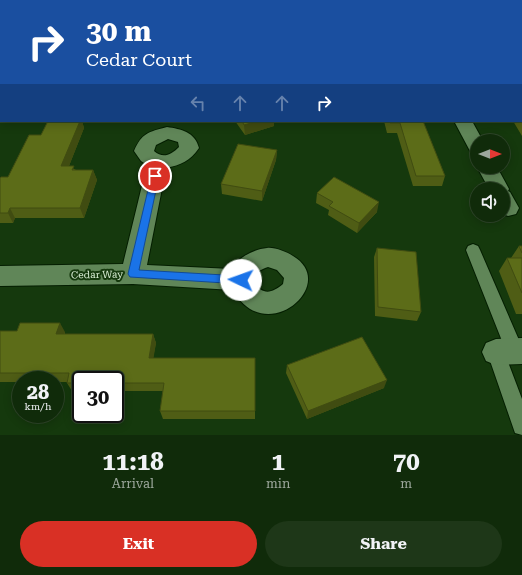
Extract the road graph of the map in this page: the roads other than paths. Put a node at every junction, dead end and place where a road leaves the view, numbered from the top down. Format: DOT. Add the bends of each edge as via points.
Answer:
graph roads {
  1 [pos="464,122"];
  2 [pos="470,134"];
  3 [pos="158,161"];
  4 [pos="473,250"];
  5 [pos="133,274"];
  6 [pos="0,276"];
  7 [pos="241,280"];
  8 [pos="511,351"];
  9 [pos="522,426"];
  1 -- 2 [label="street"];
  3 -- 5 [label="street"];
  4 -- 8 [label="lane"];
  5 -- 6 [label="street, Cedar Way"];
  5 -- 7 [label="street, Cedar Way"];
  8 -- 9 [label="lane"];
}
